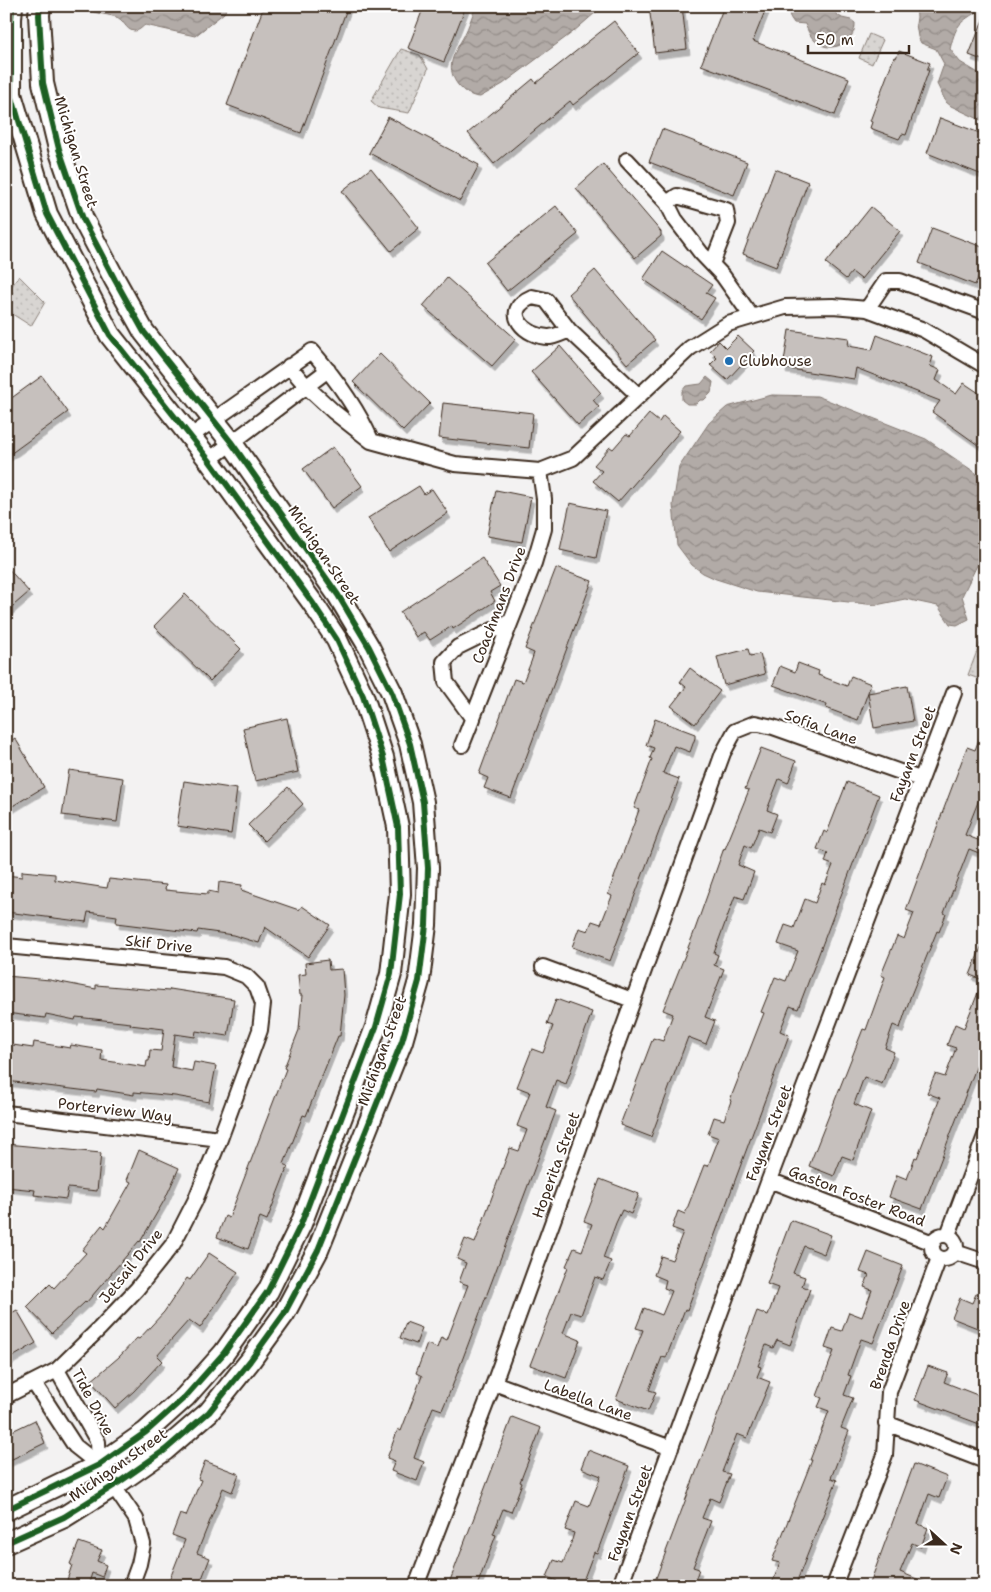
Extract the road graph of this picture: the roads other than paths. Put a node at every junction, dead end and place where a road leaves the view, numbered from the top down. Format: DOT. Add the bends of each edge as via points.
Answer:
graph roads {
  1 [pos="12,6"];
  2 [pos="40,6"];
  3 [pos="628,160"];
  4 [pos="667,203"];
  5 [pos="712,264"];
  6 [pos="867,309"];
  7 [pos="985,312"];
  8 [pos="752,317"];
  9 [pos="569,330"];
  10 [pos="983,360"];
  11 [pos="289,366"];
  12 [pos="328,370"];
  13 [pos="307,387"];
  14 [pos="639,396"];
  15 [pos="214,420"];
  16 [pos="191,436"];
  17 [pos="371,441"];
  18 [pos="231,442"];
  19 [pos="210,460"];
  20 [pos="540,471"];
  21 [pos="512,620"];
  22 [pos="954,693"];
  23 [pos="473,719"];
  24 [pos="462,746"];
  25 [pos="723,753"];
  26 [pos="920,779"];
  27 [pos="6,946"];
  28 [pos="543,967"];
  29 [pos="632,1000"];
  30 [pos="260,1030"];
  31 [pos="6,1113"];
  32 [pos="985,1136"];
  33 [pos="220,1140"];
  34 [pos="769,1180"];
  35 [pos="948,1235"];
  36 [pos="932,1243"];
  37 [pos="955,1252"];
  38 [pos="939,1258"];
  39 [pos="985,1262"];
  40 [pos="57,1370"];
  41 [pos="34,1383"];
  42 [pos="494,1383"];
  43 [pos="6,1396"];
  44 [pos="886,1423"];
  45 [pos="672,1448"];
  46 [pos="985,1461"];
  47 [pos="99,1465"];
  48 [pos="114,1485"];
  49 [pos="6,1510"];
  50 [pos="6,1543"];
  51 [pos="131,1586"];
  52 [pos="416,1586"];
  53 [pos="620,1586"];
  54 [pos="834,1586"];
  1 -- 16 [label="street, Michigan Street" via="11,94 47,214 110,335"];
  2 -- 15 [label="street, Michigan Street" via="43,83 59,149 83,219 144,332"];
  3 -- 4 [label="street"];
  4 -- 5 [label="street" via="675,219"];
  4 -- 5 [label="street" via="677,196 726,210 728,223"];
  5 -- 8 [label="street"];
  6 -- 7 [label="street" via="886,280 900,281"];
  6 -- 8 [label="street" via="785,307"];
  6 -- 10 [label="street" via="924,330"];
  8 -- 14 [label="street" via="728,324 690,348"];
  9 -- 14 [label="street"];
  11 -- 12 [label="street" via="312,350"];
  11 -- 13 [label="street"];
  11 -- 15 [label="street"];
  12 -- 13 [label="street"];
  12 -- 17 [label="street" via="361,417"];
  13 -- 17 [label="street"];
  13 -- 18 [label="street"];
  14 -- 20 [label="street" via="573,458"];
  15 -- 16 [label="street"];
  15 -- 18 [label="street, Michigan Street"];
  16 -- 19 [label="street, Michigan Street"];
  17 -- 20 [label="street" via="456,464"];
  18 -- 19 [label="street"];
  18 -- 48 [label="street, Michigan Street" via="338,595 392,692 410,744 423,802 428,868 426,926 419,982 402,1041 318,1250 284,1314 208,1412 165,1450"];
  19 -- 47 [label="street, Michigan Street" via="317,609 337,640 363,696 383,757 398,827 400,894 391,974 376,1027 301,1224 268,1291 224,1353 185,1397 146,1432"];
  20 -- 21 [label="street, Coachmans Drive" via="544,529"];
  21 -- 23 [label="street, Coachmans Drive"];
  21 -- 23 [label="street" via="458,647 444,662 446,682"];
  22 -- 26 [label="street, Fayann Street"];
  23 -- 24 [label="street, Coachmans Drive"];
  25 -- 26 [label="street, Sofia Lane" via="735,731 755,723"];
  25 -- 29 [label="street, Hoperita Street"];
  26 -- 34 [label="street, Fayann Street"];
  27 -- 30 [label="street, Skif Drive" via="224,967 246,976 257,987 263,1004"];
  28 -- 29 [label="street"];
  29 -- 42 [label="street, Hoperita Street"];
  30 -- 33 [label="street, Jetsail Drive"];
  31 -- 33 [label="street, Porterview Way"];
  32 -- 35 [label="street"];
  33 -- 40 [label="street, Jetsail Drive" via="173,1244 137,1289"];
  34 -- 36 [label="street, Gaston Foster Road"];
  34 -- 45 [label="street, Fayann Street"];
  35 -- 36 [label="street" via="941,1235"];
  35 -- 37 [label="street" via="955,1241"];
  36 -- 38 [label="street"];
  37 -- 38 [label="street" via="949,1257"];
  37 -- 39 [label="street"];
  38 -- 44 [label="street, Brenda Drive" via="888,1392"];
  40 -- 41 [label="street, Jetsail Drive"];
  40 -- 47 [label="street, Tide Drive" via="98,1442"];
  41 -- 43 [label="street, Jetsail Drive"];
  41 -- 47 [label="street" via="75,1446"];
  42 -- 45 [label="street, Labella Lane"];
  42 -- 52 [label="street, Hoperita Street"];
  44 -- 46 [label="street"];
  44 -- 54 [label="street, Brenda Drive" via="885,1455"];
  45 -- 53 [label="street, Fayann Street"];
  47 -- 48 [label="street"];
  47 -- 49 [label="street, Michigan Street"];
  48 -- 50 [label="street, Michigan Street" via="64,1517"];
  48 -- 51 [label="street" via="136,1519 143,1544"];
}
